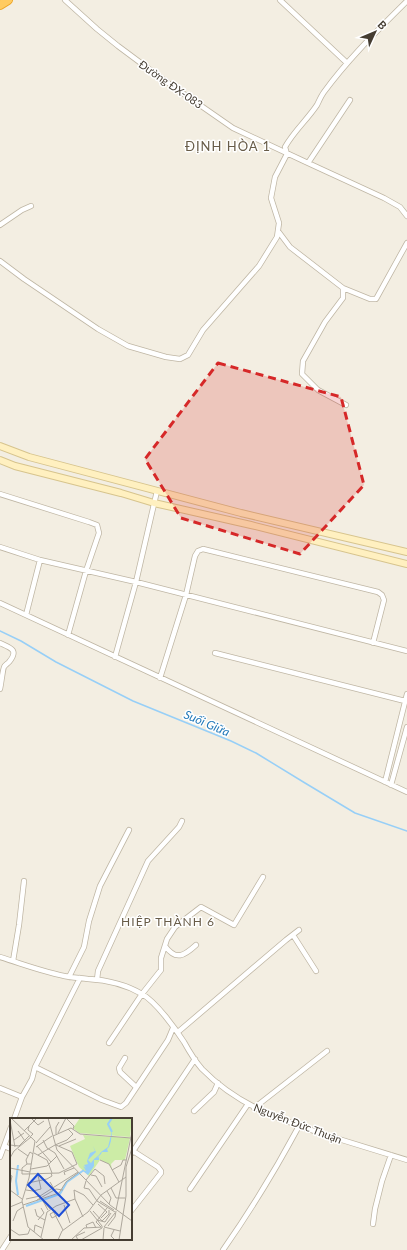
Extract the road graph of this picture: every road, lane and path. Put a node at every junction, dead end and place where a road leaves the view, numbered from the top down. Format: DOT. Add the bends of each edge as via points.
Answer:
graph roads {
  1 [pos="8,0"];
  2 [pos="65,0"];
  3 [pos="280,0"];
  4 [pos="407,1"];
  5 [pos="0,5"];
  6 [pos="347,63"];
  7 [pos="350,100"];
  8 [pos="287,154"];
  9 [pos="308,164"];
  10 [pos="31,206"];
  11 [pos="407,216"];
  12 [pos="0,225"];
  13 [pos="278,231"];
  14 [pos="407,243"];
  15 [pos="0,261"];
  16 [pos="343,288"];
  17 [pos="346,405"];
  18 [pos="0,446"];
  19 [pos="0,460"];
  20 [pos="157,491"];
  21 [pos="0,494"];
  22 [pos="154,503"];
  23 [pos="0,547"];
  24 [pos="407,552"];
  25 [pos="40,560"];
  26 [pos="407,564"];
  27 [pos="86,571"];
  28 [pos="136,582"];
  29 [pos="186,595"];
  30 [pos="0,603"];
  31 [pos="26,615"];
  32 [pos="68,636"];
  33 [pos="0,643"];
  34 [pos="372,643"];
  35 [pos="407,651"];
  36 [pos="215,654"];
  37 [pos="116,657"];
  38 [pos="160,678"];
  39 [pos="0,689"];
  40 [pos="407,694"];
  41 [pos="405,701"];
  42 [pos="407,727"];
  43 [pos="385,782"];
  44 [pos="391,785"];
  45 [pos="407,792"];
  46 [pos="182,821"];
  47 [pos="129,830"];
  48 [pos="263,877"];
  49 [pos="24,882"];
  50 [pos="299,930"];
  51 [pos="293,935"];
  52 [pos="196,945"];
  53 [pos="165,946"];
  54 [pos="0,957"];
  55 [pos="13,961"];
  56 [pos="316,971"];
  57 [pos="70,977"];
  58 [pos="80,978"];
  59 [pos="97,980"];
  60 [pos="142,994"];
  61 [pos="173,1028"];
  62 [pos="178,1032"];
  63 [pos="110,1044"];
  64 [pos="327,1051"];
  65 [pos="125,1058"];
  66 [pos="195,1060"];
  67 [pos="35,1067"];
  68 [pos="218,1083"];
  69 [pos="136,1087"];
  70 [pos="0,1089"];
  71 [pos="22,1097"];
  72 [pos="248,1104"];
  73 [pos="254,1108"];
  74 [pos="194,1111"];
  75 [pos="14,1118"];
  76 [pos="300,1126"];
  77 [pos="10,1130"];
  78 [pos="4,1146"];
  79 [pos="10,1149"];
  80 [pos="132,1152"];
  81 [pos="391,1155"];
  82 [pos="0,1157"];
  83 [pos="407,1160"];
  84 [pos="190,1189"];
  85 [pos="132,1210"];
  86 [pos="373,1224"];
  87 [pos="10,1238"];
  88 [pos="2,1250"];
  89 [pos="223,1250"];
  1 -- 5 [label="highway"];
  2 -- 8 [label="street, Đường ĐX-083" via="97,29 168,83 233,128"];
  3 -- 6 [label="street"];
  4 -- 6 [label="street"];
  6 -- 8 [label="street" via="291,136 285,147"];
  7 -- 9 [label="street"];
  8 -- 9 [label="street, Đường ĐX-083"];
  8 -- 13 [label="street" via="276,177 271,198 279,223"];
  9 -- 11 [label="street, Đường ĐX-083" via="384,198 400,207"];
  10 -- 12 [label="street"];
  13 -- 15 [label="street" via="259,266 203,330 188,355 180,359 128,346 98,329"];
  13 -- 16 [label="street" via="290,248"];
  14 -- 16 [label="street" via="376,299"];
  16 -- 17 [label="street" via="343,298 325,322 303,361 302,374 318,390"];
  18 -- 20 [label="street" via="29,457"];
  19 -- 22 [label="street"];
  20 -- 22 [label="street"];
  20 -- 24 [label="street"];
  21 -- 27 [label="street" via="97,525 99,533"];
  22 -- 26 [label="street"];
  22 -- 28 [label="street"];
  23 -- 25 [label="street"];
  25 -- 27 [label="street"];
  25 -- 31 [label="street"];
  27 -- 28 [label="street"];
  27 -- 32 [label="street"];
  28 -- 29 [label="street"];
  28 -- 37 [label="street"];
  29 -- 34 [label="street"];
  29 -- 34 [label="street" via="195,556 203,549 378,592 384,600"];
  29 -- 38 [label="street"];
  30 -- 31 [label="street"];
  31 -- 32 [label="street"];
  32 -- 37 [label="street"];
  33 -- 39 [label="street" via="14,653 3,667"];
  34 -- 35 [label="street"];
  36 -- 41 [label="street"];
  37 -- 38 [label="street"];
  38 -- 43 [label="street"];
  40 -- 41 [label="street"];
  41 -- 43 [label="street"];
  42 -- 44 [label="street"];
  43 -- 44 [label="street"];
  44 -- 45 [label="street"];
  46 -- 59 [label="street" via="148,861 98,971"];
  47 -- 57 [label="street" via="100,886 84,947"];
  48 -- 53 [label="street" via="234,925 199,907 175,927"];
  49 -- 55 [label="street"];
  50 -- 51 [label="street"];
  51 -- 56 [label="street"];
  51 -- 62 [label="street"];
  52 -- 53 [label="street" via="179,956"];
  53 -- 60 [label="street" via="161,970"];
  54 -- 55 [label="street, Nguyễn Đức Thuận"];
  55 -- 57 [label="street, Nguyễn Đức Thuận"];
  57 -- 58 [label="street, Nguyễn Đức Thuận"];
  58 -- 59 [label="street, Nguyễn Đức Thuận"];
  58 -- 67 [label="street"];
  59 -- 60 [label="street, Nguyễn Đức Thuận" via="122,984"];
  60 -- 61 [label="street, Nguyễn Đức Thuận" via="154,1004"];
  60 -- 63 [label="street"];
  61 -- 62 [label="street, Nguyễn Đức Thuận"];
  61 -- 69 [label="street" via="168,1040"];
  62 -- 66 [label="street, Nguyễn Đức Thuận"];
  64 -- 73 [label="street"];
  65 -- 69 [label="street" via="119,1068 120,1072"];
  66 -- 68 [label="street, Nguyễn Đức Thuận"];
  66 -- 80 [label="street"];
  67 -- 69 [label="street" via="121,1107"];
  67 -- 71 [label="street" via="32,1079"];
  68 -- 72 [label="street, Nguyễn Đức Thuận"];
  68 -- 74 [label="street" via="214,1092"];
  70 -- 71 [label="street"];
  71 -- 75 [label="street"];
  72 -- 73 [label="street, Nguyễn Đức Thuận"];
  72 -- 84 [label="street"];
  73 -- 76 [label="street, Nguyễn Đức Thuận"];
  76 -- 81 [label="street, Nguyễn Đức Thuận"];
  76 -- 89 [label="street"];
  77 -- 78 [label="street"];
  78 -- 79 [label="street"];
  78 -- 82 [label="street"];
  80 -- 85 [label="street" via="161,1171"];
  81 -- 83 [label="street, Nguyễn Đức Thuận"];
  81 -- 86 [label="street" via="380,1185"];
  87 -- 88 [label="street"];
}
